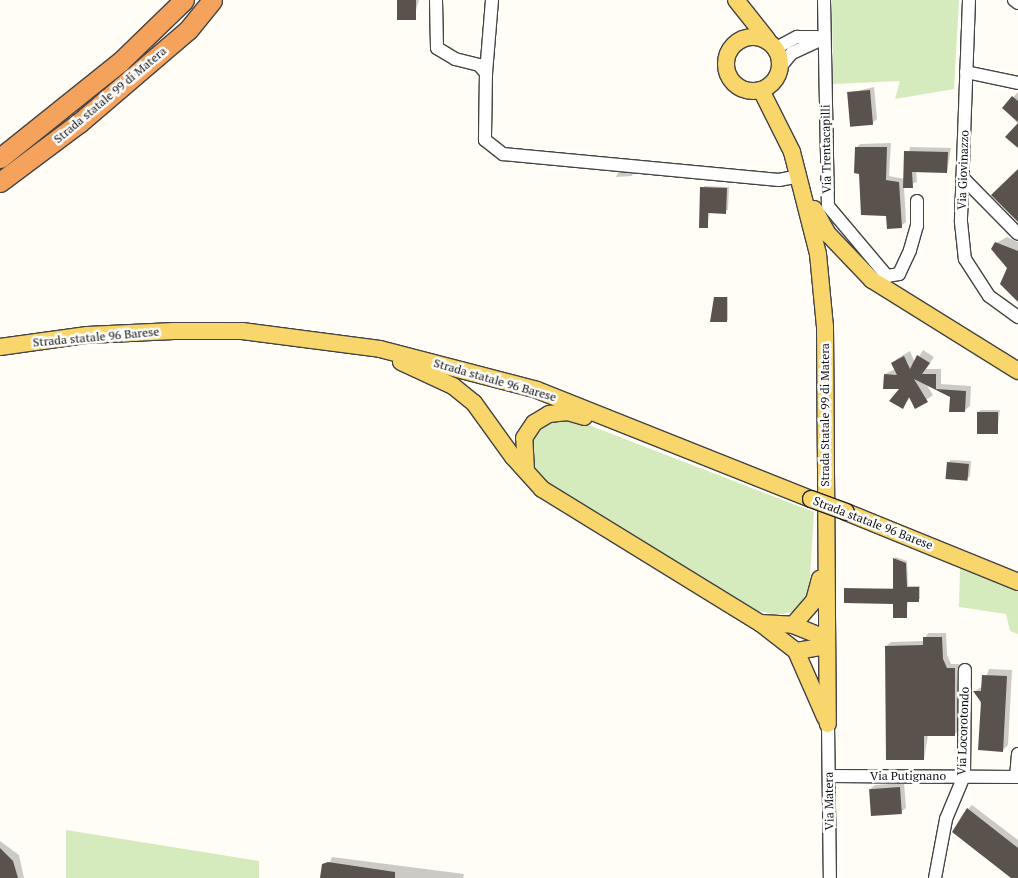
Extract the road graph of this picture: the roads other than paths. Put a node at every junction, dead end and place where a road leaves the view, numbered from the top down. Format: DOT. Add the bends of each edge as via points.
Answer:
graph roads {
  1 [pos="184,0"];
  2 [pos="212,0"];
  3 [pos="436,0"];
  4 [pos="492,0"];
  5 [pos="731,0"];
  6 [pos="736,0"];
  7 [pos="824,0"];
  8 [pos="969,0"];
  9 [pos="1014,0"];
  10 [pos="1018,3"];
  11 [pos="824,38"];
  12 [pos="740,39"];
  13 [pos="772,44"];
  14 [pos="966,72"];
  15 [pos="486,73"];
  16 [pos="772,79"];
  17 [pos="1018,83"];
  18 [pos="0,158"];
  19 [pos="800,176"];
  20 [pos="963,178"];
  21 [pos="0,182"];
  22 [pos="806,194"];
  23 [pos="918,201"];
  24 [pos="1018,234"];
  25 [pos="1018,317"];
  26 [pos="301,338"];
  27 [pos="0,347"];
  28 [pos="1018,371"];
  29 [pos="688,448"];
  30 [pos="527,476"];
  31 [pos="826,558"];
  32 [pos="1018,582"];
  33 [pos="760,623"];
  34 [pos="793,624"];
  35 [pos="826,642"];
  36 [pos="796,651"];
  37 [pos="965,670"];
  38 [pos="828,724"];
  39 [pos="1018,754"];
  40 [pos="829,776"];
  41 [pos="964,776"];
  42 [pos="1017,777"];
  43 [pos="830,878"];
  44 [pos="936,878"];
  1 -- 18 [label="highway, Strada statale 99 di Matera" via="120,62"];
  2 -- 21 [label="highway, Strada statale 99 di Matera" via="166,49 79,123"];
  3 -- 15 [label="street" via="437,48 455,59 479,65"];
  4 -- 15 [label="street"];
  5 -- 12 [label="main road"];
  6 -- 13 [label="main road"];
  7 -- 11 [label="street, Via Trentacapilli"];
  8 -- 14 [label="street, Via Giovinazzo"];
  9 -- 10 [label="street"];
  11 -- 13 [label="street" via="797,38"];
  11 -- 16 [label="street" via="792,53"];
  11 -- 23 [label="street, Via Trentacapilli" via="828,206 887,276 899,274 910,250"];
  12 -- 13 [label="main road" via="754,36"];
  12 -- 16 [label="main road" via="726,61 730,78 744,89"];
  13 -- 16 [label="main road"];
  14 -- 17 [label="street"];
  14 -- 20 [label="street, Via Giovinazzo"];
  15 -- 19 [label="street" via="485,140 504,154 779,180"];
  16 -- 19 [label="main road, Strada Statale 99 di Matera"];
  19 -- 22 [label="main road, Strada Statale 99 di Matera"];
  20 -- 24 [label="street"];
  20 -- 25 [label="street, Via Giovinazzo" via="965,259 989,296"];
  22 -- 28 [label="main road" via="828,234 872,280"];
  22 -- 31 [label="main road, Strada Statale 99 di Matera" via="825,327"];
  26 -- 27 [label="main road, Strada statale 96 Barese" via="174,330 87,335"];
  26 -- 29 [label="main road, Strada statale 96 Barese" via="460,367 537,390"];
  26 -- 30 [label="main road" via="406,363 453,386 489,419"];
  29 -- 30 [label="main road" via="568,412 550,414 534,423 524,438 522,458"];
  29 -- 32 [label="main road, Strada statale 96 Barese, bridge"];
  30 -- 33 [label="main road"];
  31 -- 34 [label="main road" via="814,601"];
  31 -- 35 [label="main road, Strada Statale 99 di Matera"];
  33 -- 34 [label="main road"];
  33 -- 36 [label="main road"];
  34 -- 35 [label="main road"];
  35 -- 36 [label="main road"];
  35 -- 38 [label="main road, Strada Statale 99 di Matera"];
  36 -- 38 [label="main road"];
  37 -- 41 [label="street, Via Locorotondo"];
  38 -- 40 [label="street, Via Matera"];
  39 -- 42 [label="street"];
  40 -- 41 [label="street, Via Putignano"];
  40 -- 43 [label="street, Via Matera"];
  41 -- 42 [label="street, Via Putignano"];
  41 -- 44 [label="street, Via Locorotondo" via="946,819"];
}
